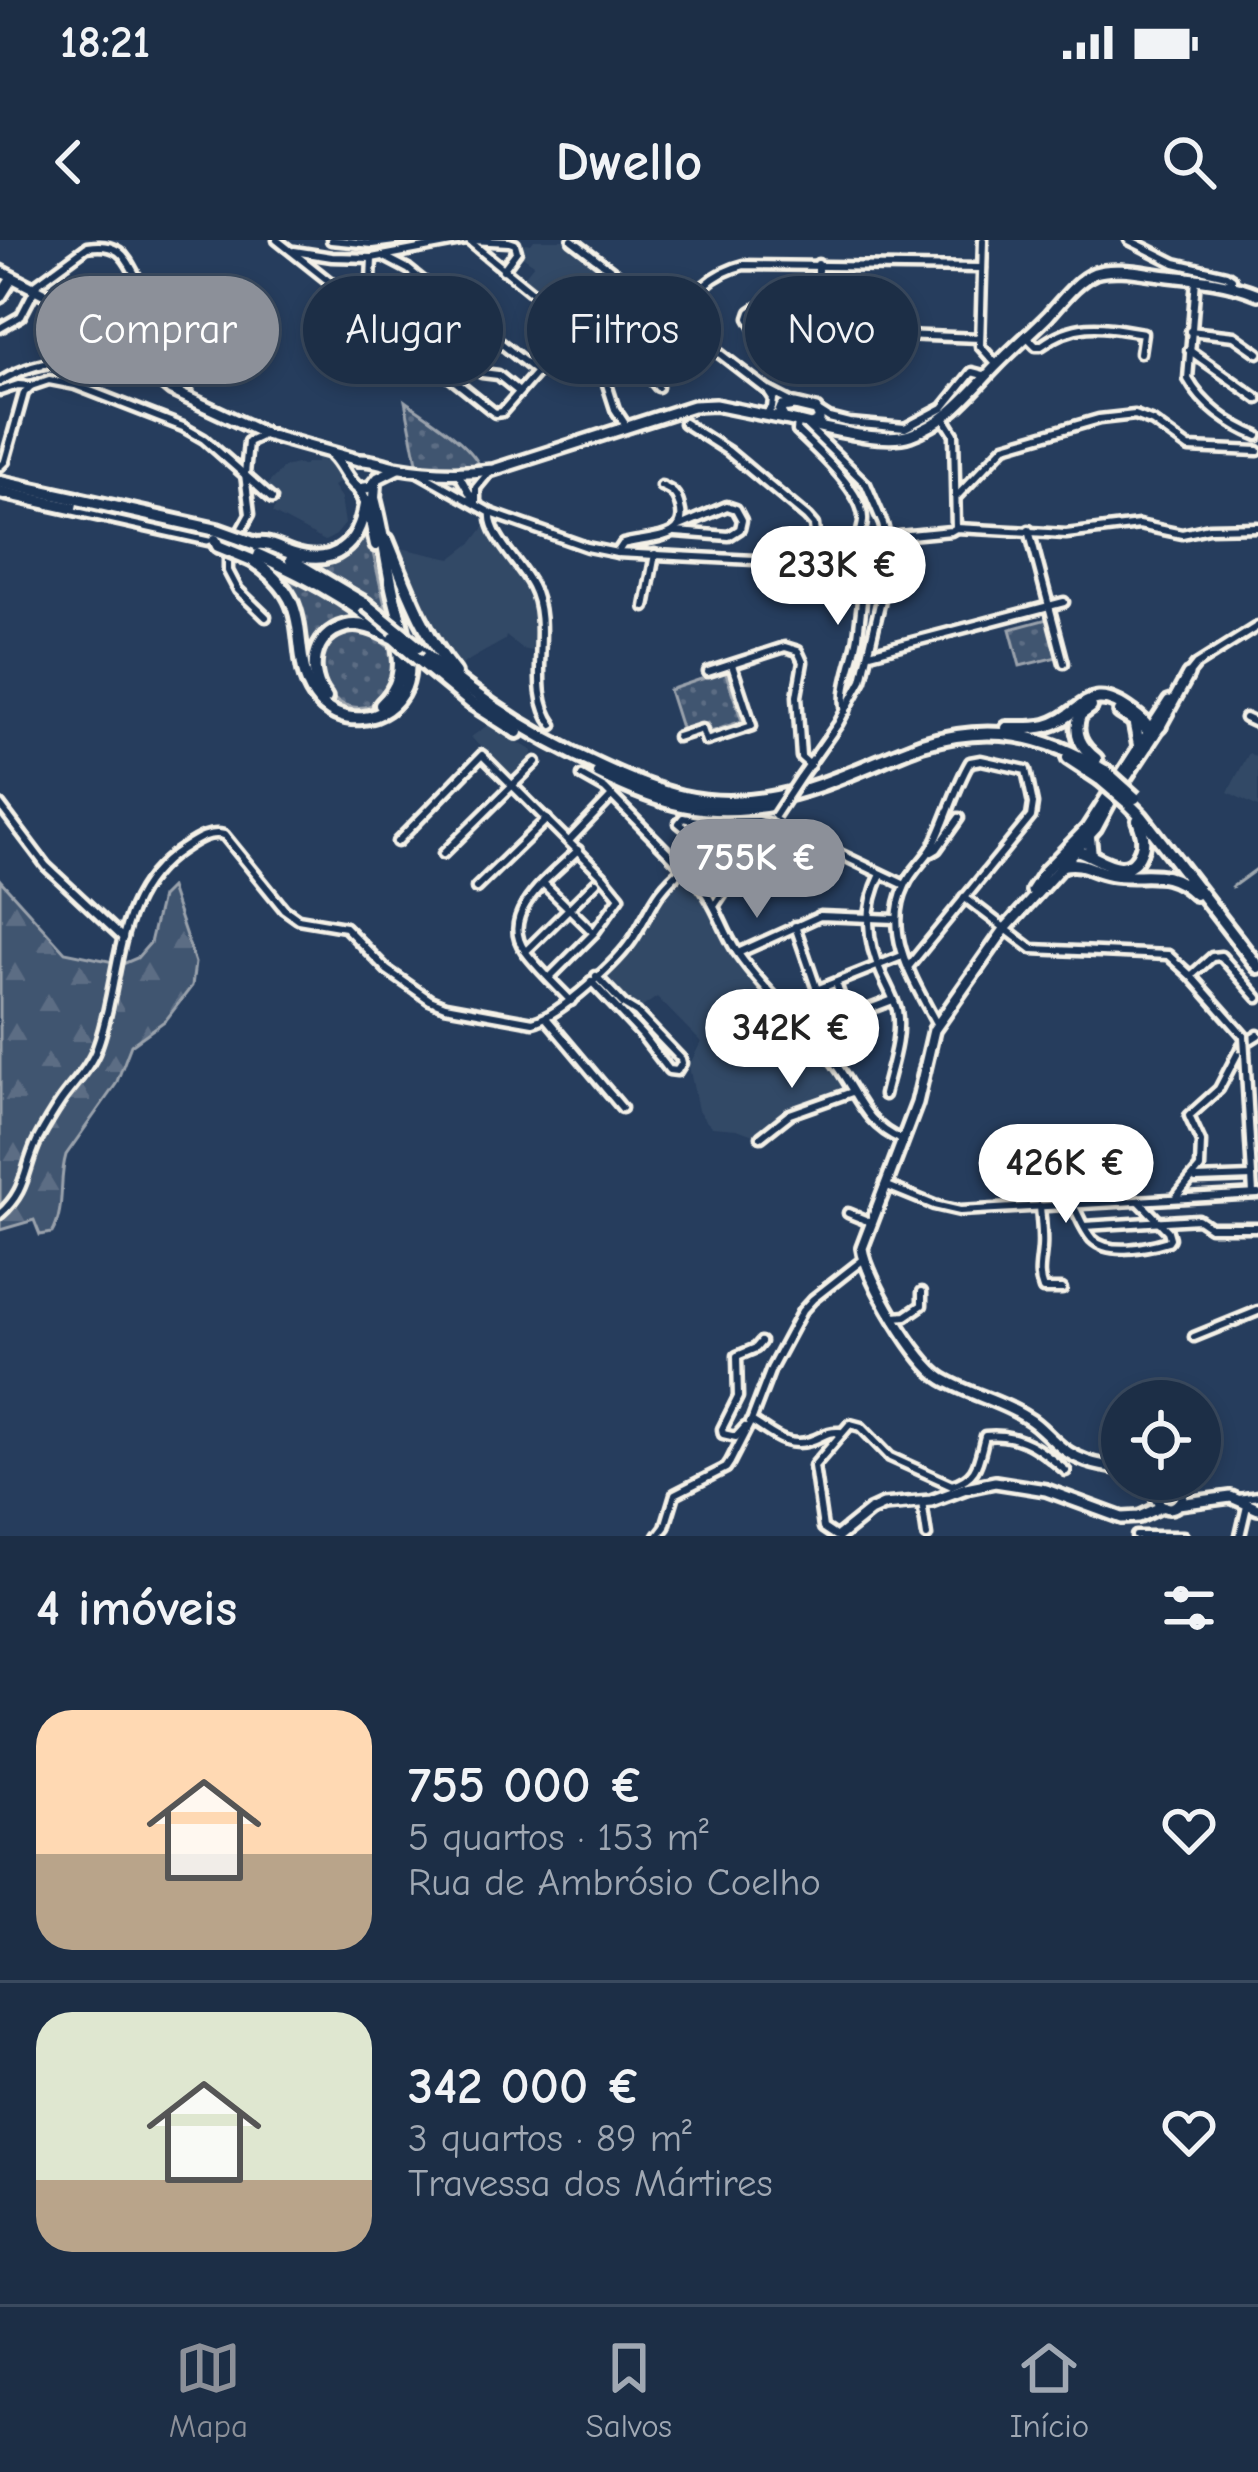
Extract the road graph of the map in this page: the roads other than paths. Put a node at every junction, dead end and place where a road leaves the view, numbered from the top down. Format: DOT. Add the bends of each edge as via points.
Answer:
graph roads {
  1 [pos="277,240"];
  2 [pos="332,240"];
  3 [pos="402,240"];
  4 [pos="469,240"];
  5 [pos="572,240"];
  6 [pos="582,240"];
  7 [pos="982,240"];
  8 [pos="1129,240"];
  9 [pos="291,251"];
  10 [pos="412,251"];
  11 [pos="590,252"];
  12 [pos="385,257"];
  13 [pos="372,258"];
  14 [pos="818,264"];
  15 [pos="982,268"];
  16 [pos="408,269"];
  17 [pos="502,270"];
  18 [pos="0,271"];
  19 [pos="51,275"];
  20 [pos="136,276"];
  21 [pos="621,276"];
  22 [pos="719,276"];
  23 [pos="818,276"];
  24 [pos="12,278"];
  25 [pos="1196,279"];
  26 [pos="1232,285"];
  27 [pos="36,289"];
  28 [pos="527,290"];
  29 [pos="36,293"];
  30 [pos="1258,294"];
  31 [pos="0,298"];
  32 [pos="0,328"];
  33 [pos="1190,331"];
  34 [pos="918,336"];
  35 [pos="1027,337"];
  36 [pos="980,338"];
  37 [pos="1189,350"];
  38 [pos="1140,352"];
  39 [pos="1258,352"];
  40 [pos="721,354"];
  41 [pos="527,359"];
  42 [pos="36,365"];
  43 [pos="997,365"];
  44 [pos="987,376"];
  45 [pos="164,384"];
  46 [pos="180,384"];
  47 [pos="191,384"];
  48 [pos="527,384"];
  49 [pos="607,384"];
  50 [pos="655,384"];
  51 [pos="0,386"];
  52 [pos="31,386"];
  53 [pos="658,387"];
  54 [pos="767,390"];
  55 [pos="187,391"];
  56 [pos="519,392"];
  57 [pos="1258,398"];
  58 [pos="795,405"];
  59 [pos="780,408"];
  60 [pos="944,418"];
  61 [pos="818,422"];
  62 [pos="684,423"];
  63 [pos="621,429"];
  64 [pos="265,434"];
  65 [pos="1258,436"];
  66 [pos="828,448"];
  67 [pos="328,451"];
  68 [pos="1258,451"];
  69 [pos="358,460"];
  70 [pos="373,461"];
  71 [pos="0,466"];
  72 [pos="399,467"];
  73 [pos="413,469"];
  74 [pos="493,470"];
  75 [pos="458,473"];
  76 [pos="245,474"];
  77 [pos="348,476"];
  78 [pos="376,481"];
  79 [pos="0,482"];
  80 [pos="662,486"];
  81 [pos="359,489"];
  82 [pos="0,492"];
  83 [pos="457,495"];
  84 [pos="956,497"];
  85 [pos="272,499"];
  86 [pos="365,501"];
  87 [pos="476,504"];
  88 [pos="491,513"];
  89 [pos="380,519"];
  90 [pos="1258,527"];
  91 [pos="956,528"];
  92 [pos="678,529"];
  93 [pos="1029,530"];
  94 [pos="887,537"];
  95 [pos="863,540"];
  96 [pos="816,544"];
  97 [pos="253,552"];
  98 [pos="617,553"];
  99 [pos="655,554"];
  100 [pos="1064,602"];
  101 [pos="1049,606"];
  102 [pos="645,607"];
  103 [pos="266,617"];
  104 [pos="376,626"];
  105 [pos="1258,630"];
  106 [pos="418,653"];
  107 [pos="870,653"];
  108 [pos="1064,663"];
  109 [pos="732,665"];
  110 [pos="708,672"];
  111 [pos="1188,674"];
  112 [pos="476,697"];
  113 [pos="846,711"];
  114 [pos="1135,718"];
  115 [pos="1245,718"];
  116 [pos="1157,722"];
  117 [pos="1258,724"];
  118 [pos="553,725"];
  119 [pos="677,736"];
  120 [pos="922,744"];
  121 [pos="1143,745"];
  122 [pos="536,762"];
  123 [pos="810,765"];
  124 [pos="1102,775"];
  125 [pos="582,776"];
  126 [pos="513,786"];
  127 [pos="612,796"];
  128 [pos="1131,800"];
  129 [pos="0,805"];
  130 [pos="959,818"];
  131 [pos="547,819"];
  132 [pos="772,820"];
  133 [pos="716,823"];
  134 [pos="569,841"];
  135 [pos="397,842"];
  136 [pos="1079,843"];
  137 [pos="825,847"];
  138 [pos="578,850"];
  139 [pos="443,854"];
  140 [pos="928,854"];
  141 [pos="1090,860"];
  142 [pos="1062,865"];
  143 [pos="684,868"];
  144 [pos="881,874"];
  145 [pos="596,882"];
  146 [pos="544,884"];
  147 [pos="905,885"];
  148 [pos="476,888"];
  149 [pos="964,897"];
  150 [pos="1208,904"];
  151 [pos="714,906"];
  152 [pos="569,909"];
  153 [pos="1016,916"];
  154 [pos="868,918"];
  155 [pos="896,919"];
  156 [pos="795,926"];
  157 [pos="1006,929"];
  158 [pos="594,933"];
  159 [pos="123,938"];
  160 [pos="525,952"];
  161 [pos="738,953"];
  162 [pos="903,956"];
  163 [pos="1258,956"];
  164 [pos="878,966"];
  165 [pos="909,966"];
  166 [pos="1258,967"];
  167 [pos="1191,976"];
  168 [pos="549,978"];
  169 [pos="594,979"];
  170 [pos="837,984"];
  171 [pos="1258,998"];
  172 [pos="893,1000"];
  173 [pos="571,1001"];
  174 [pos="547,1018"];
  175 [pos="937,1025"];
  176 [pos="1258,1035"];
  177 [pos="852,1092"];
  178 [pos="884,1095"];
  179 [pos="1258,1097"];
  180 [pos="1247,1098"];
  181 [pos="622,1108"];
  182 [pos="760,1138"];
  183 [pos="902,1140"];
  184 [pos="1252,1177"];
  185 [pos="1194,1179"];
  186 [pos="885,1185"];
  187 [pos="1256,1194"];
  188 [pos="1176,1197"];
  189 [pos="1138,1201"];
  190 [pos="1073,1205"];
  191 [pos="1040,1206"];
  192 [pos="848,1213"];
  193 [pos="0,1214"];
  194 [pos="1158,1221"];
  195 [pos="870,1222"];
  196 [pos="1084,1226"];
  197 [pos="1258,1227"];
  198 [pos="864,1259"];
  199 [pos="1062,1289"];
  200 [pos="922,1292"];
  201 [pos="1258,1311"];
  202 [pos="895,1317"];
  203 [pos="1194,1337"];
  204 [pos="761,1342"];
  205 [pos="751,1421"];
  206 [pos="841,1432"];
  207 [pos="1101,1465"];
  208 [pos="1066,1471"];
  209 [pos="953,1489"];
  210 [pos="1153,1500"];
  211 [pos="1158,1500"];
  212 [pos="1181,1500"];
  213 [pos="1202,1500"];
  214 [pos="1221,1500"];
  215 [pos="922,1502"];
  216 [pos="1251,1502"];
  217 [pos="1178,1504"];
  218 [pos="1163,1506"];
  219 [pos="1139,1516"];
  220 [pos="658,1536"];
  221 [pos="837,1536"];
  222 [pos="928,1536"];
  223 [pos="1136,1536"];
  224 [pos="1183,1536"];
  225 [pos="1240,1536"];
  1 -- 9 [label="street"];
  2 -- 3 [label="street"];
  4 -- 10 [label="street"];
  4 -- 17 [label="street"];
  4 -- 17 [label="street" via="515,244"];
  5 -- 11 [label="street"];
  6 -- 11 [label="street"];
  7 -- 15 [label="street"];
  8 -- 26 [label="street" via="1174,263 1226,275"];
  9 -- 13 [label="street"];
  9 -- 56 [label="street" via="494,413"];
  10 -- 12 [label="street"];
  10 -- 16 [label="street"];
  11 -- 21 [label="street"];
  12 -- 13 [label="street"];
  12 -- 16 [label="street"];
  13 -- 56 [label="street" via="376,289 482,373"];
  14 -- 15 [label="street"];
  14 -- 22 [label="street" via="758,263"];
  14 -- 23 [label="street"];
  15 -- 36 [label="street"];
  16 -- 41 [label="street"];
  17 -- 28 [label="street"];
  18 -- 24 [label="main road"];
  19 -- 20 [label="street" via="94,244 122,253"];
  24 -- 27 [label="main road"];
  24 -- 31 [label="main road"];
  25 -- 26 [label="main road"];
  25 -- 33 [label="street"];
  25 -- 35 [label="main road" via="1094,274"];
  26 -- 30 [label="main road"];
  29 -- 32 [label="street" via="21,316"];
  33 -- 37 [label="street"];
  33 -- 39 [label="street" via="1234,337"];
  34 -- 36 [label="street"];
  35 -- 38 [label="street" via="1040,346 1101,326 1143,333"];
  35 -- 43 [label="main road"];
  36 -- 43 [label="street"];
  37 -- 57 [label="street"];
  37 -- 65 [label="street" via="1193,389"];
  40 -- 54 [label="street"];
  42 -- 51 [label="street"];
  43 -- 44 [label="main road"];
  44 -- 60 [label="main road"];
  44 -- 61 [label="street" via="972,372 943,408 905,428"];
  45 -- 55 [label="main road"];
  46 -- 55 [label="street"];
  47 -- 55 [label="street"];
  48 -- 56 [label="street"];
  49 -- 63 [label="street"];
  50 -- 53 [label="street"];
  51 -- 52 [label="street"];
  52 -- 71 [label="street"];
  52 -- 76 [label="street" via="75,385 183,427"];
  54 -- 58 [label="street"];
  54 -- 59 [label="street"];
  55 -- 64 [label="main road"];
  58 -- 59 [label="main road"];
  58 -- 61 [label="main road"];
  59 -- 61 [label="main road"];
  59 -- 63 [label="main road" via="763,414 693,406"];
  60 -- 61 [label="main road" via="887,439"];
  60 -- 84 [label="street" via="954,434"];
  61 -- 66 [label="street"];
  61 -- 66 [label="street"];
  61 -- 95 [label="street" via="797,431 859,502"];
  62 -- 96 [label="street" via="807,518"];
  63 -- 74 [label="main road"];
  64 -- 67 [label="main road"];
  64 -- 76 [label="street" via="248,442"];
  66 -- 94 [label="street" via="866,484"];
  67 -- 69 [label="main road"];
  67 -- 77 [label="main road"];
  68 -- 84 [label="street" via="1189,448 1135,415 1099,419 1005,446"];
  69 -- 70 [label="main road"];
  69 -- 77 [label="main road"];
  70 -- 72 [label="main road"];
  70 -- 78 [label="main road"];
  72 -- 73 [label="main road"];
  72 -- 78 [label="main road"];
  73 -- 75 [label="main road"];
  73 -- 83 [label="street"];
  74 -- 75 [label="main road"];
  74 -- 87 [label="street" via="476,488"];
  75 -- 83 [label="street"];
  75 -- 87 [label="street"];
  76 -- 85 [label="street"];
  76 -- 103 [label="street" via="250,514 228,554 228,571"];
  77 -- 81 [label="main road"];
  78 -- 81 [label="main road"];
  78 -- 89 [label="highway"];
  79 -- 97 [label="highway, bridge" via="153,514"];
  80 -- 92 [label="street" via="676,496"];
  81 -- 86 [label="highway"];
  82 -- 97 [label="highway, bridge"];
  83 -- 87 [label="street"];
  84 -- 91 [label="street"];
  86 -- 97 [label="highway" via="358,532 336,553 312,558 265,542"];
  86 -- 104 [label="highway" via="400,675 372,710 338,707 316,683 317,650 346,626"];
  87 -- 88 [label="street"];
  88 -- 98 [label="street"];
  88 -- 118 [label="street" via="489,524 538,598 541,700"];
  89 -- 97 [label="highway" via="408,676 397,700 374,716 346,718 316,699 290,598"];
  89 -- 112 [label="highway" via="434,645"];
  90 -- 93 [label="street" via="1182,534 1127,525"];
  91 -- 93 [label="street"];
  91 -- 94 [label="street"];
  92 -- 92 [label="street" via="729,536 742,520 727,506"];
  92 -- 98 [label="street"];
  93 -- 101 [label="street"];
  94 -- 95 [label="street"];
  94 -- 107 [label="street" via="889,570"];
  95 -- 96 [label="street"];
  95 -- 113 [label="street"];
  96 -- 99 [label="street" via="754,560"];
  97 -- 104 [label="highway"];
  97 -- 106 [label="highway, bridge" via="314,571"];
  98 -- 99 [label="street"];
  99 -- 102 [label="street"];
  100 -- 101 [label="street"];
  101 -- 107 [label="street"];
  101 -- 108 [label="street"];
  104 -- 106 [label="highway, bridge"];
  105 -- 111 [label="street"];
  106 -- 112 [label="highway"];
  106 -- 124 [label="highway" via="470,703 526,738 678,806 780,804 932,748 983,738 1030,742"];
  107 -- 113 [label="street"];
  109 -- 110 [label="street"];
  109 -- 119 [label="street" via="752,726 706,741 703,729"];
  109 -- 123 [label="street" via="785,647 798,651 801,757"];
  111 -- 116 [label="main road"];
  112 -- 120 [label="highway" via="571,754 699,800 784,795"];
  113 -- 123 [label="street"];
  114 -- 116 [label="highway"];
  114 -- 116 [label="highway"];
  114 -- 120 [label="highway" via="1097,699 1048,725 966,729"];
  114 -- 121 [label="highway"];
  114 -- 124 [label="highway" via="1105,706 1080,715 1078,738"];
  115 -- 117 [label="street"];
  116 -- 121 [label="highway"];
  120 -- 124 [label="highway" via="981,733 1030,737"];
  121 -- 136 [label="main road"];
  122 -- 126 [label="street"];
  123 -- 132 [label="street, bridge"];
  124 -- 128 [label="highway, bridge"];
  125 -- 127 [label="street"];
  126 -- 131 [label="street"];
  126 -- 135 [label="street" via="482,755"];
  126 -- 139 [label="street"];
  127 -- 134 [label="street"];
  127 -- 143 [label="street"];
  128 -- 141 [label="highway" via="1142,829 1138,858 1119,868"];
  128 -- 150 [label="highway"];
  128 -- 163 [label="highway"];
  129 -- 159 [label="street" via="46,866"];
  130 -- 140 [label="street"];
  131 -- 134 [label="street"];
  131 -- 148 [label="street"];
  132 -- 133 [label="street"];
  132 -- 151 [label="street"];
  133 -- 133 [label="street" via="682,818 680,823 701,842"];
  134 -- 138 [label="street"];
  136 -- 141 [label="highway"];
  136 -- 142 [label="main road"];
  136 -- 153 [label="main road" via="1038,881"];
  137 -- 144 [label="street"];
  138 -- 146 [label="street"];
  138 -- 158 [label="street" via="620,897"];
  140 -- 147 [label="street"];
  140 -- 149 [label="street" via="970,762 1028,773 1033,812"];
  141 -- 142 [label="highway"];
  141 -- 150 [label="highway" via="1109,874 1167,876"];
  142 -- 153 [label="main road"];
  143 -- 151 [label="street"];
  143 -- 169 [label="street"];
  144 -- 147 [label="street"];
  144 -- 154 [label="street"];
  145 -- 152 [label="street"];
  146 -- 152 [label="street"];
  146 -- 160 [label="street" via="516,927"];
  147 -- 155 [label="street"];
  149 -- 157 [label="street"];
  149 -- 165 [label="street"];
  150 -- 166 [label="highway"];
  151 -- 161 [label="street"];
  152 -- 158 [label="street"];
  152 -- 160 [label="street"];
  153 -- 157 [label="main road"];
  154 -- 155 [label="street"];
  154 -- 156 [label="street" via="820,916"];
  154 -- 164 [label="street"];
  155 -- 162 [label="street"];
  156 -- 161 [label="street"];
  156 -- 170 [label="street" via="816,987"];
  157 -- 167 [label="street" via="1039,950 1159,952"];
  157 -- 175 [label="main road"];
  158 -- 168 [label="street"];
  159 -- 174 [label="street" via="155,873 216,833 284,909 345,927 430,1000 518,1021"];
  159 -- 193 [label="street" via="96,1054"];
  160 -- 168 [label="street"];
  161 -- 177 [label="street"];
  162 -- 164 [label="street"];
  162 -- 165 [label="street"];
  164 -- 170 [label="street"];
  164 -- 172 [label="street"];
  165 -- 175 [label="street"];
  167 -- 171 [label="street" via="1222,956"];
  167 -- 180 [label="street, bridge" via="1244,1036"];
  168 -- 173 [label="street"];
  169 -- 169 [label="street" via="669,1070 677,1071 680,1059"];
  169 -- 173 [label="street"];
  170 -- 172 [label="street" via="847,1015"];
  172 -- 178 [label="street" via="898,1032"];
  173 -- 174 [label="street"];
  174 -- 181 [label="street"];
  175 -- 183 [label="main road"];
  176 -- 185 [label="street" via="1189,1116 1201,1142"];
  177 -- 182 [label="street" via="790,1114"];
  177 -- 183 [label="street" via="876,1126"];
  179 -- 180 [label="street"];
  180 -- 184 [label="street"];
  183 -- 186 [label="main road"];
  184 -- 185 [label="street"];
  184 -- 187 [label="street"];
  185 -- 188 [label="street"];
  186 -- 191 [label="street" via="951,1210"];
  186 -- 195 [label="main road"];
  187 -- 188 [label="street"];
  188 -- 189 [label="street"];
  189 -- 190 [label="street"];
  189 -- 194 [label="street"];
  190 -- 191 [label="street"];
  190 -- 196 [label="street"];
  191 -- 199 [label="street" via="1040,1285"];
  192 -- 195 [label="street"];
  194 -- 196 [label="street"];
  194 -- 196 [label="street" via="1170,1238 1143,1247 1104,1246"];
  194 -- 197 [label="street"];
  195 -- 198 [label="main road"];
  198 -- 202 [label="main road"];
  198 -- 205 [label="street" via="802,1311"];
  200 -- 202 [label="street" via="922,1306"];
  201 -- 203 [label="street"];
  202 -- 207 [label="main road" via="942,1378 1025,1416 1077,1458"];
  204 -- 205 [label="street" via="737,1356 740,1388 724,1434 736,1437"];
  205 -- 206 [label="street" via="785,1442"];
  205 -- 220 [label="street" via="726,1468 675,1494"];
  206 -- 209 [label="street" via="861,1426 890,1457"];
  206 -- 221 [label="street" via="814,1466 823,1528"];
  208 -- 209 [label="street" via="1039,1448 985,1436 970,1478"];
  209 -- 215 [label="main road"];
  209 -- 219 [label="main road" via="1013,1484 1122,1518"];
  210 -- 219 [label="main road"];
  211 -- 218 [label="main road"];
  212 -- 217 [label="main road"];
  213 -- 217 [label="main road"];
  214 -- 216 [label="main road"];
  215 -- 221 [label="main road" via="884,1504"];
  215 -- 222 [label="street"];
  216 -- 225 [label="street"];
  217 -- 218 [label="main road"];
  218 -- 219 [label="main road"];
  223 -- 224 [label="street"];
}
